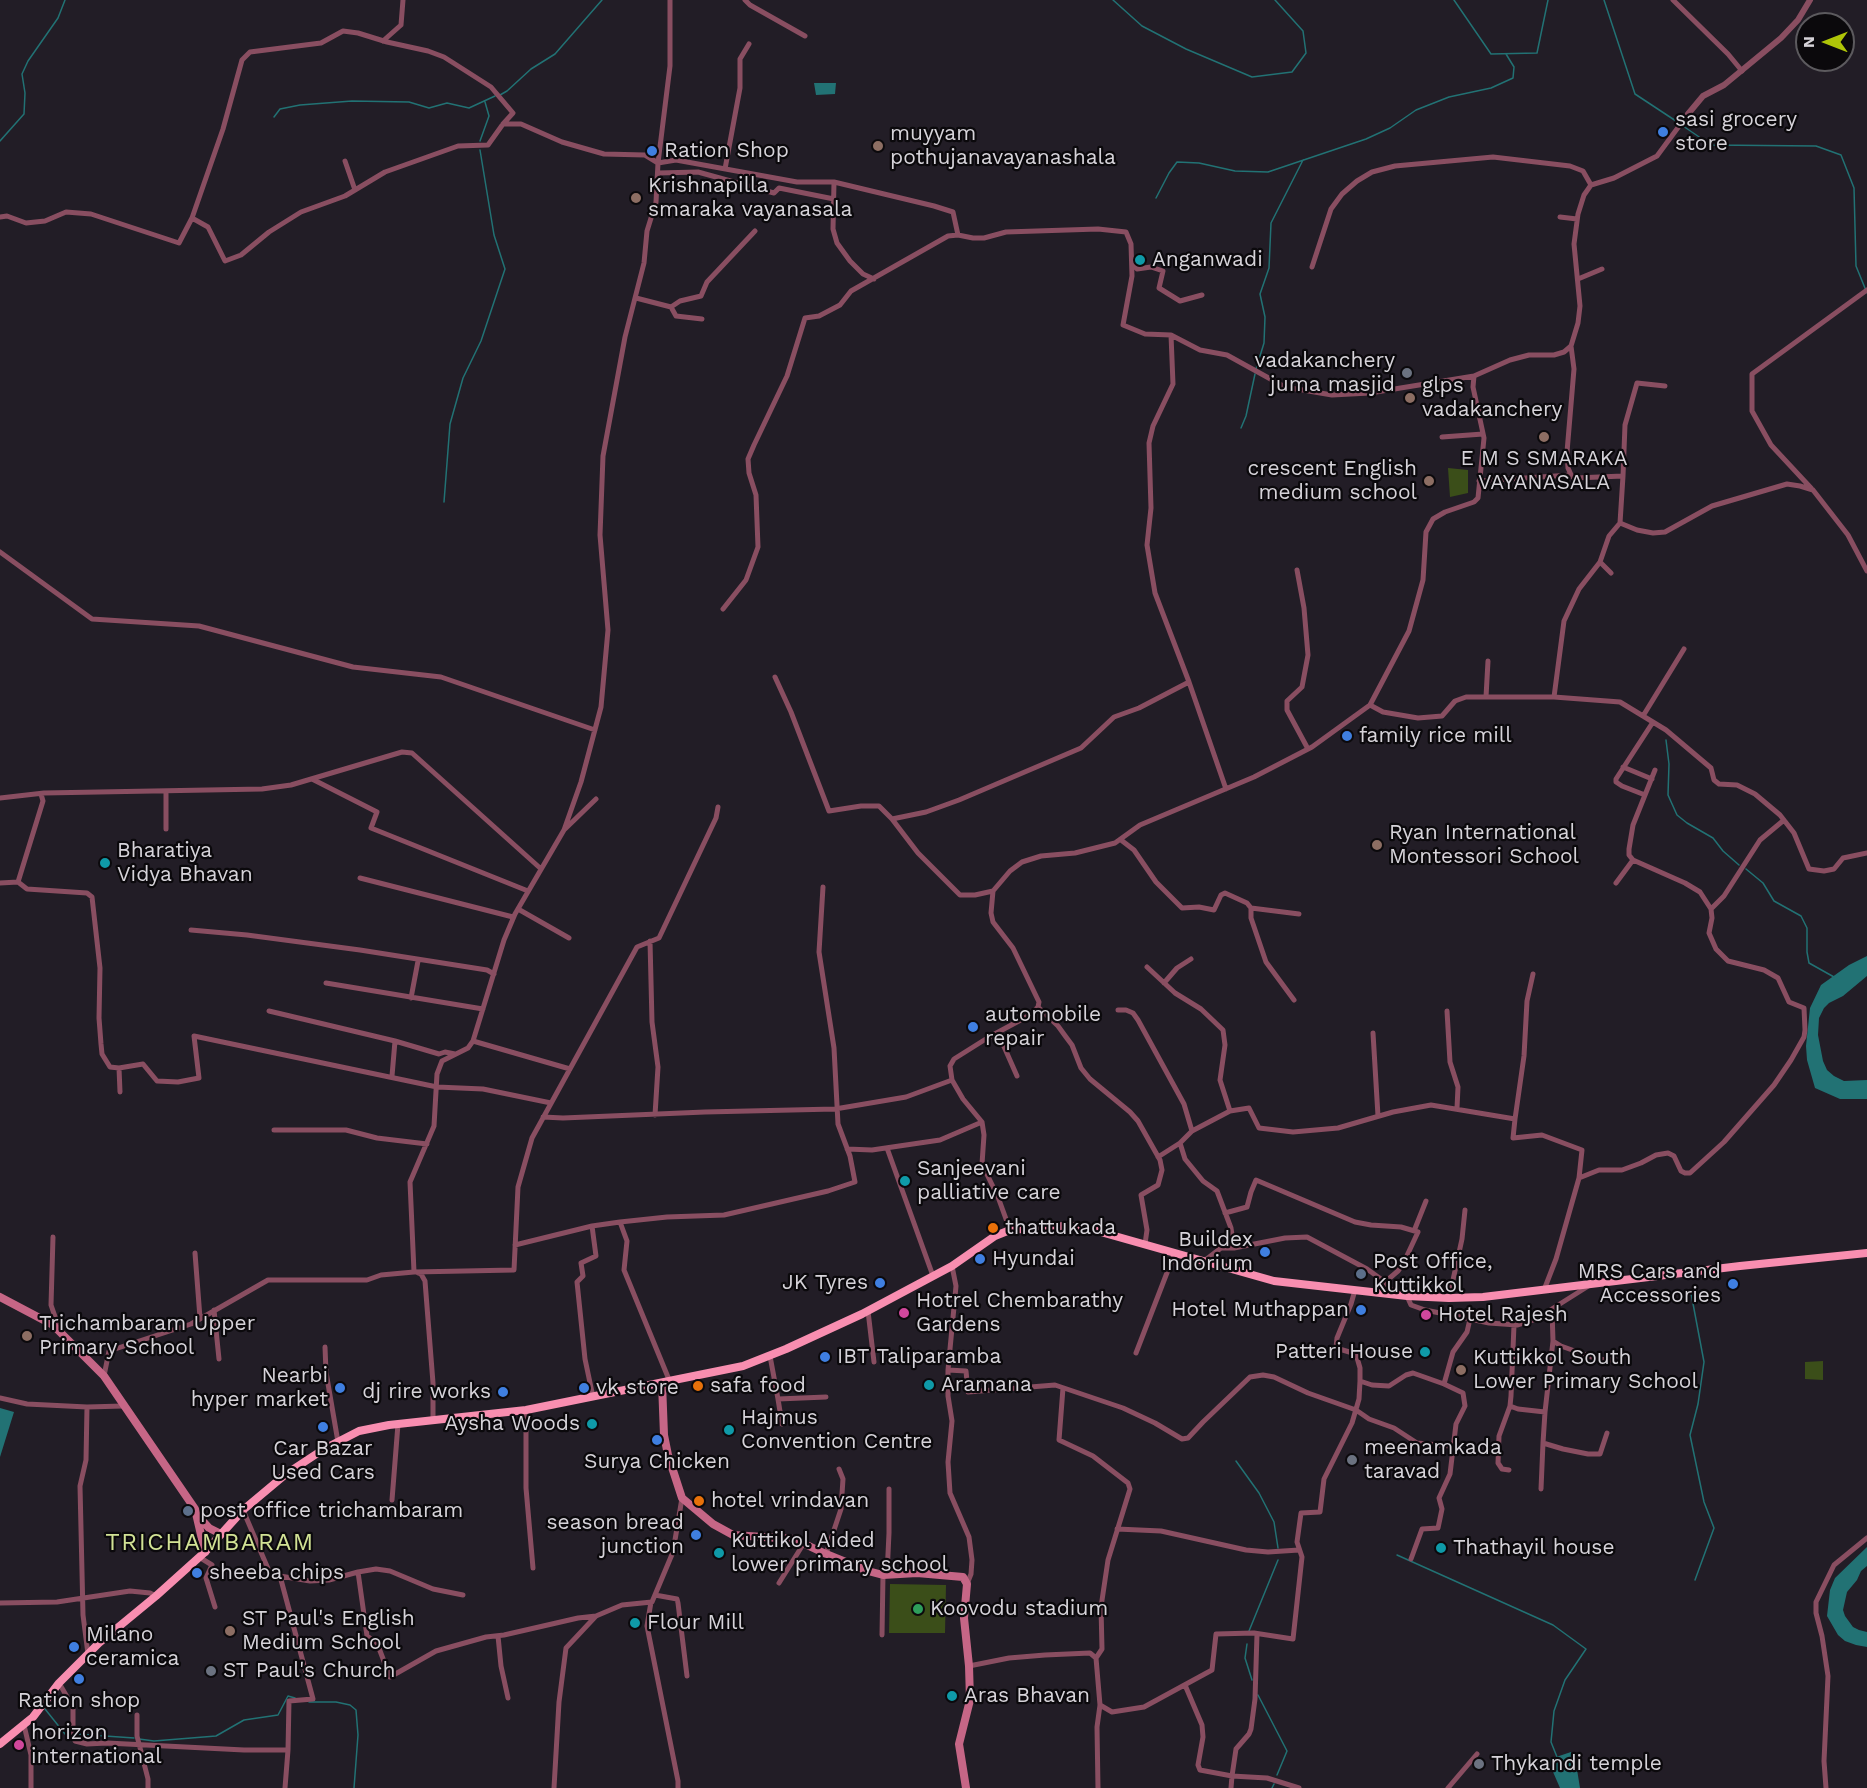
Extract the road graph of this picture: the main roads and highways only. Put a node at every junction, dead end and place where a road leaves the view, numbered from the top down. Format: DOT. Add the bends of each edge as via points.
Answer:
graph roads {
  1 [pos="1867,1253"];
  2 [pos="0,1297"];
  3 [pos="666,1382"];
  4 [pos="195,1509"];
  5 [pos="221,1534"];
  6 [pos="202,1554"];
  7 [pos="0,1744"];
  8 [pos="966,1788"];
  1 -- 3 [label="highway" via="1449,1298 1274,1281 1098,1231 1066,1226 1011,1230 867,1311 770,1356 743,1366"];
  2 -- 4 [label="main road" via="53,1325 104,1376"];
  3 -- 5 [label="highway" via="526,1410 359,1431 286,1474"];
  3 -- 8 [label="main road" via="664,1435 682,1498 713,1524 733,1535 794,1539 885,1575 963,1577 967,1584 964,1618 970,1700 959,1744"];
  4 -- 5 [label="main road" via="206,1525"];
  4 -- 6 [label="main road"];
  5 -- 6 [label="highway"];
  6 -- 7 [label="highway" via="88,1654 33,1717"];
}
